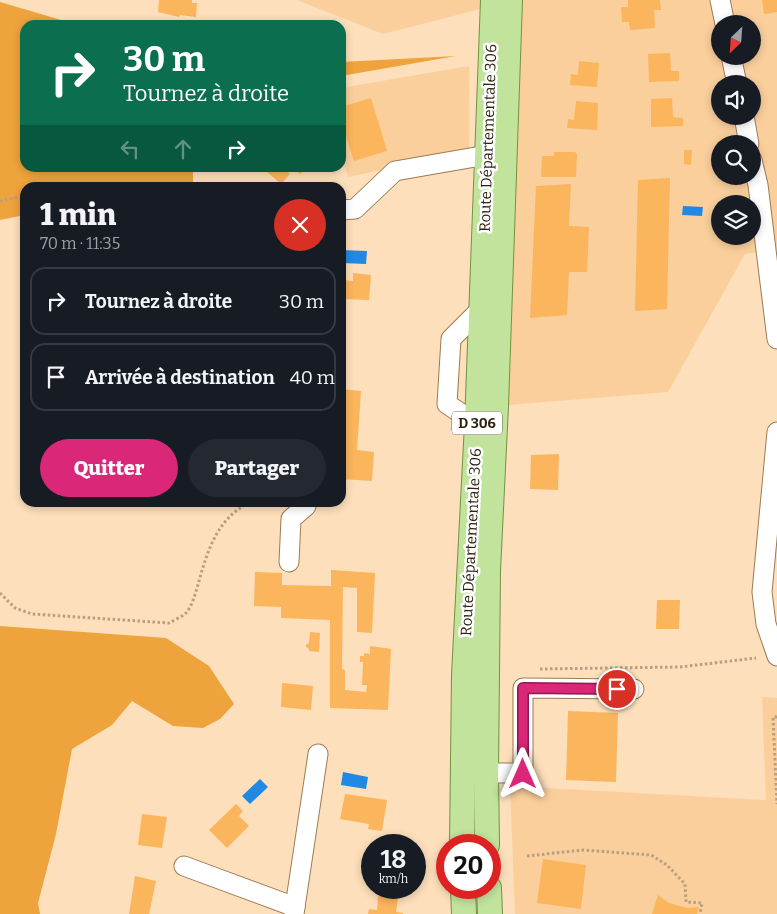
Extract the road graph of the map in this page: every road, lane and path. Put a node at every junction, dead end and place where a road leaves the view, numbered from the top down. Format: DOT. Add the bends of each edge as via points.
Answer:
graph roads {
  1 [pos="493,0"];
  2 [pos="510,0"];
  3 [pos="720,0"];
  4 [pos="723,15"];
  5 [pos="487,155"];
  6 [pos="758,185"];
  7 [pos="20,197"];
  8 [pos="0,201"];
  9 [pos="346,210"];
  10 [pos="777,339"];
  11 [pos="777,432"];
  12 [pos="241,507"];
  13 [pos="305,507"];
  14 [pos="289,562"];
  15 [pos="0,593"];
  16 [pos="777,656"];
  17 [pos="756,658"];
  18 [pos="532,670"];
  19 [pos="634,689"];
  20 [pos="777,717"];
  21 [pos="318,754"];
  22 [pos="486,773"];
  23 [pos="777,804"];
  24 [pos="462,834"];
  25 [pos="488,834"];
  26 [pos="527,856"];
  27 [pos="184,866"];
  28 [pos="463,899"];
  29 [pos="489,899"];
  30 [pos="294,910"];
  31 [pos="464,914"];
  32 [pos="490,914"];
  33 [pos="700,914"];
  1 -- 5 [label="main road, Route Départementale 306 / D 306"];
  2 -- 22 [label="main road, Route Départementale 306 / D 306" via="488,571"];
  3 -- 4 [label="street"];
  5 -- 9 [label="street" via="395,171 355,209"];
  5 -- 24 [label="main road, Route Départementale 306 / D 306" via="464,675"];
  6 -- 10 [label="street"];
  7 -- 8 [label="path"];
  11 -- 16 [label="street" via="762,592 766,624"];
  12 -- 15 [label="path" via="222,525 209,547 195,594 185,614 169,623 32,614 15,608"];
  13 -- 14 [label="street" via="291,519"];
  17 -- 18 [label="path" via="680,667"];
  19 -- 22 [label="street" via="523,688 523,774"];
  20 -- 23 [label="path" via="773,717"];
  21 -- 30 [label="street"];
  22 -- 25 [label="main road, Route Départementale 306 / D 306"];
  26 -- 33 [label="path" via="583,850 651,855 668,865 685,884 686,902 702,903"];
  27 -- 30 [label="street"];
  28 -- 31 [label="main road"];
  29 -- 32 [label="main road"];
}
